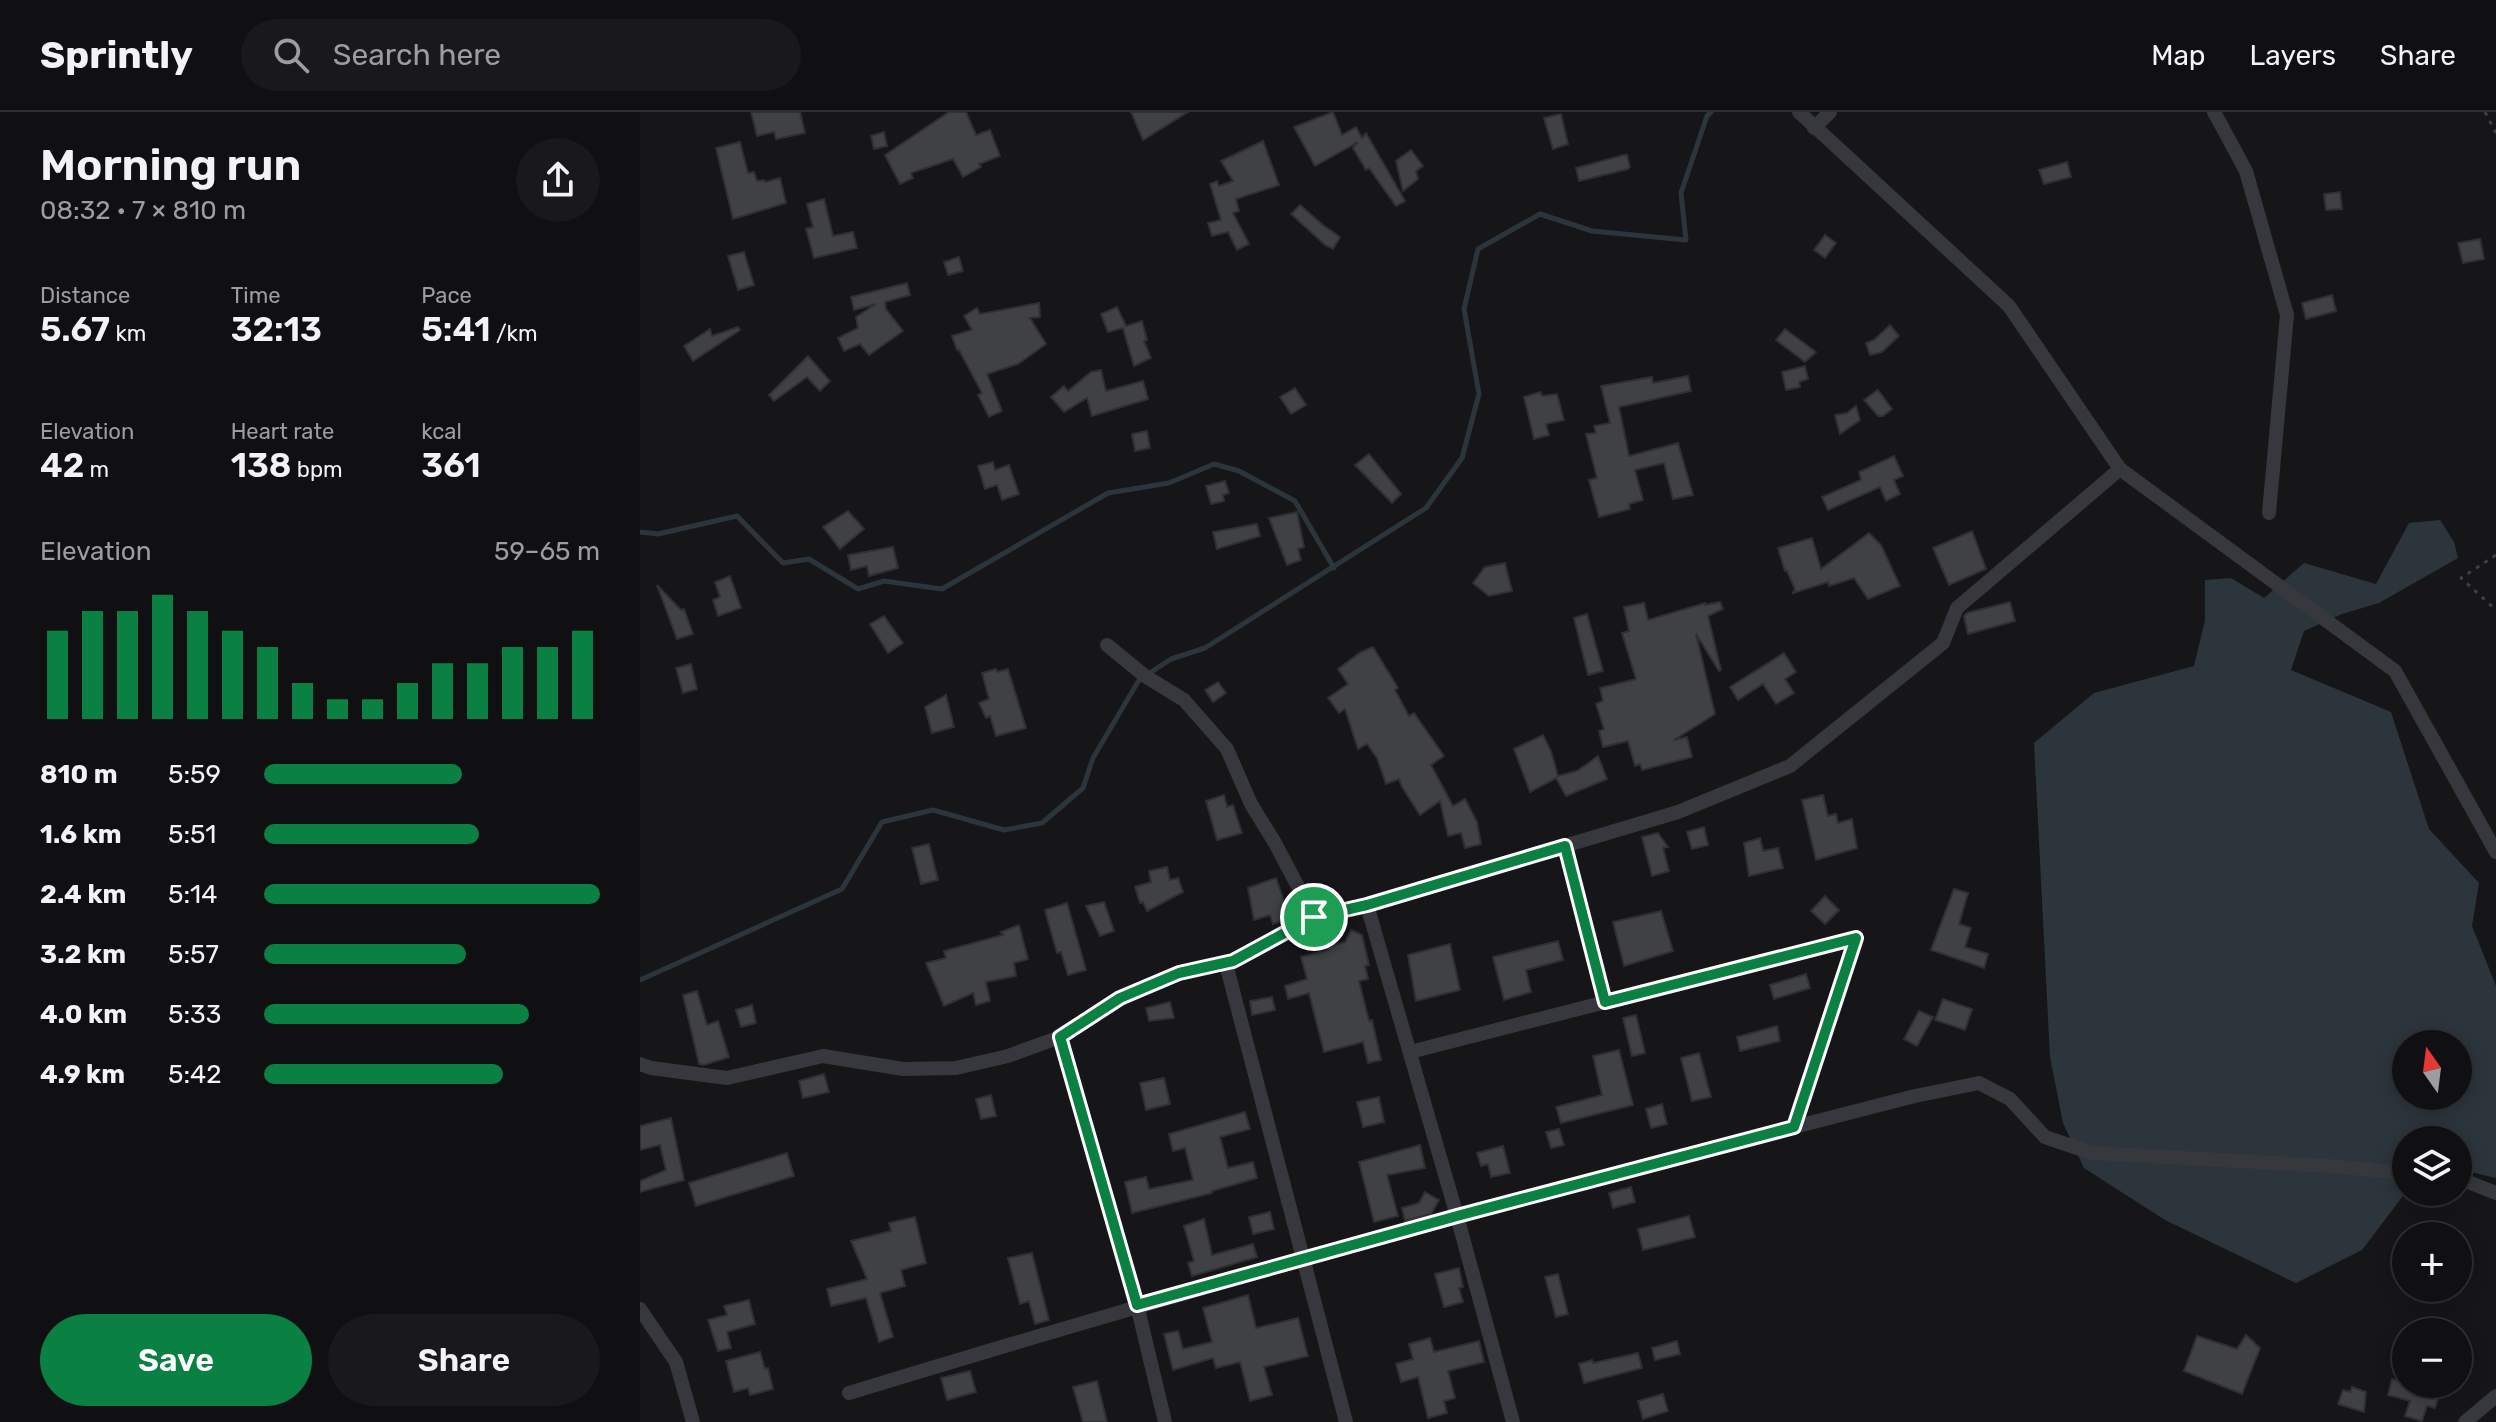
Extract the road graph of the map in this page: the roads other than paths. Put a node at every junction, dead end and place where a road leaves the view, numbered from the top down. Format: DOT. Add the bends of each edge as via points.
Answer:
graph roads {
  1 [pos="1799,112"];
  2 [pos="1830,112"];
  3 [pos="2214,112"];
  4 [pos="1814,128"];
  5 [pos="2120,469"];
  6 [pos="2269,513"];
  7 [pos="1107,645"];
  8 [pos="1565,846"];
  9 [pos="2496,852"];
  10 [pos="1367,905"];
  11 [pos="1314,917"];
  12 [pos="1226,964"];
  13 [pos="1605,1002"];
  14 [pos="1060,1037"];
  15 [pos="1410,1052"];
  16 [pos="640,1064"];
  17 [pos="1794,1127"];
  18 [pos="2392,1172"];
  19 [pos="2472,1184"];
  20 [pos="2496,1193"];
  21 [pos="1457,1216"];
  22 [pos="1302,1259"];
  23 [pos="1137,1305"];
  24 [pos="640,1309"];
  25 [pos="849,1393"];
  26 [pos="2496,1396"];
  27 [pos="693,1422"];
  28 [pos="1165,1422"];
  29 [pos="1346,1422"];
  30 [pos="1513,1422"];
  31 [pos="2465,1422"];
  1 -- 4 [label="street"];
  2 -- 4 [label="street"];
  3 -- 6 [label="street" via="2246,171 2287,315"];
  4 -- 5 [label="street" via="2009,306"];
  5 -- 8 [label="street" via="1957,608 1943,643 1790,766 1678,812"];
  5 -- 9 [label="street" via="2395,671"];
  7 -- 11 [label="street" via="1184,700 1227,749"];
  8 -- 10 [label="street"];
  8 -- 13 [label="street"];
  10 -- 11 [label="street"];
  10 -- 15 [label="street"];
  11 -- 12 [label="street"];
  12 -- 14 [label="street" via="1179,973 1120,998"];
  12 -- 22 [label="street"];
  13 -- 15 [label="street"];
  13 -- 17 [label="street" via="1856,938"];
  14 -- 16 [label="street" via="956,1068 903,1069 823,1056 727,1078"];
  14 -- 23 [label="street"];
  15 -- 21 [label="street"];
  17 -- 18 [label="street" via="1979,1083 2010,1099 2045,1137 2092,1153"];
  17 -- 21 [label="street"];
  19 -- 20 [label="street"];
  21 -- 22 [label="street"];
  21 -- 30 [label="street"];
  22 -- 23 [label="street"];
  22 -- 29 [label="street"];
  23 -- 25 [label="street"];
  23 -- 28 [label="street"];
  24 -- 27 [label="street" via="676,1362"];
  26 -- 31 [label="street"];
}
